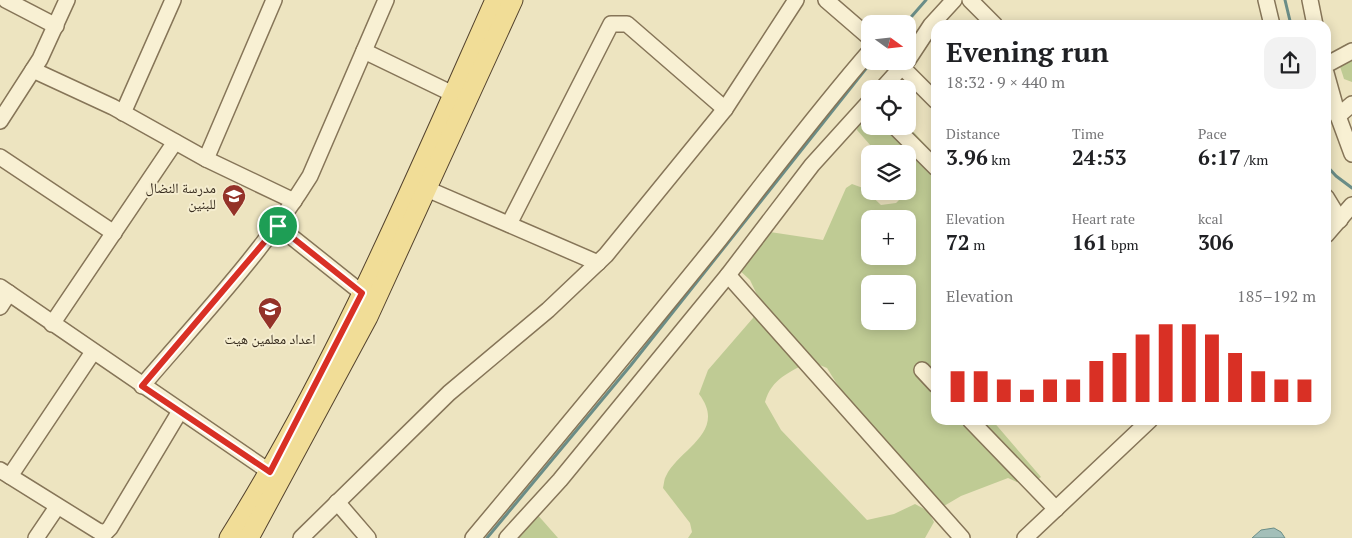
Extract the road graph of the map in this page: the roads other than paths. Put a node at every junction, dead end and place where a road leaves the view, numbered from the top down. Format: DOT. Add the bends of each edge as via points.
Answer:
graph roads {
  1 [pos="6,0"];
  2 [pos="67,0"];
  3 [pos="173,0"];
  4 [pos="274,0"];
  5 [pos="386,0"];
  6 [pos="495,0"];
  7 [pos="513,0"];
  8 [pos="796,0"];
  9 [pos="826,0"];
  10 [pos="954,0"];
  11 [pos="970,0"];
  12 [pos="1266,0"];
  13 [pos="1310,0"];
  14 [pos="936,20"];
  15 [pos="990,20"];
  16 [pos="1267,20"];
  17 [pos="1314,20"];
  18 [pos="931,25"];
  19 [pos="56,26"];
  20 [pos="861,30"];
  21 [pos="916,45"];
  22 [pos="1352,51"];
  23 [pos="364,52"];
  24 [pos="861,61"];
  25 [pos="1331,62"];
  26 [pos="33,70"];
  27 [pos="897,70"];
  28 [pos="909,70"];
  29 [pos="889,80"];
  30 [pos="1331,91"];
  31 [pos="453,94"];
  32 [pos="931,95"];
  33 [pos="5,103"];
  34 [pos="1352,104"];
  35 [pos="725,109"];
  36 [pos="861,112"];
  37 [pos="123,113"];
  38 [pos="1338,116"];
  39 [pos="0,121"];
  40 [pos="903,135"];
  41 [pos="175,142"];
  42 [pos="1352,154"];
  43 [pos="0,157"];
  44 [pos="206,159"];
  45 [pos="931,163"];
  46 [pos="427,189"];
  47 [pos="294,201"];
  48 [pos="1331,205"];
  49 [pos="1352,205"];
  50 [pos="1340,220"];
  51 [pos="509,224"];
  52 [pos="278,226"];
  53 [pos="1331,230"];
  54 [pos="114,233"];
  55 [pos="598,263"];
  56 [pos="728,275"];
  57 [pos="5,290"];
  58 [pos="362,293"];
  59 [pos="0,307"];
  60 [pos="52,324"];
  61 [pos="92,352"];
  62 [pos="922,370"];
  63 [pos="931,380"];
  64 [pos="142,386"];
  65 [pos="180,411"];
  66 [pos="975,425"];
  67 [pos="1145,425"];
  68 [pos="270,472"];
  69 [pos="5,473"];
  70 [pos="337,502"];
  71 [pos="57,507"];
  72 [pos="1056,508"];
  73 [pos="36,538"];
  74 [pos="229,538"];
  75 [pos="248,538"];
  76 [pos="301,538"];
  77 [pos="368,538"];
  78 [pos="473,538"];
  79 [pos="507,538"];
  80 [pos="962,538"];
  81 [pos="1025,538"];
  1 -- 19 [label="street"];
  2 -- 19 [label="street"];
  3 -- 37 [label="street"];
  4 -- 44 [label="street"];
  5 -- 23 [label="street"];
  6 -- 31 [label="main road"];
  7 -- 46 [label="main road"];
  8 -- 35 [label="street"];
  9 -- 20 [label="street"];
  10 -- 14 [label="street"];
  11 -- 15 [label="street"];
  12 -- 16 [label="street"];
  13 -- 17 [label="street"];
  18 -- 21 [label="street"];
  19 -- 26 [label="street"];
  22 -- 25 [label="street"];
  23 -- 31 [label="street"];
  23 -- 47 [label="street" via="310,176"];
  24 -- 78 [label="street"];
  26 -- 33 [label="street"];
  26 -- 37 [label="street"];
  27 -- 29 [label="street"];
  28 -- 32 [label="street"];
  30 -- 38 [label="street"];
  31 -- 58 [label="main road"];
  33 -- 39 [label="street"];
  34 -- 38 [label="street"];
  35 -- 51 [label="street" via="627,24 612,24"];
  35 -- 55 [label="street"];
  36 -- 56 [label="street" via="784,199"];
  37 -- 41 [label="street"];
  38 -- 42 [label="street"];
  40 -- 45 [label="street"];
  41 -- 44 [label="street"];
  41 -- 54 [label="street"];
  43 -- 54 [label="street"];
  44 -- 47 [label="street"];
  46 -- 51 [label="street"];
  46 -- 75 [label="main road" via="368,317"];
  47 -- 52 [label="street"];
  48 -- 50 [label="street"];
  49 -- 50 [label="street"];
  50 -- 53 [label="street"];
  51 -- 55 [label="street"];
  52 -- 58 [label="street"];
  52 -- 64 [label="street"];
  54 -- 60 [label="street"];
  55 -- 70 [label="street" via="548,310 449,393"];
  56 -- 79 [label="street" via="560,480"];
  56 -- 80 [label="street"];
  57 -- 59 [label="street"];
  57 -- 60 [label="street"];
  58 -- 68 [label="main road"];
  60 -- 61 [label="street"];
  61 -- 64 [label="street"];
  61 -- 69 [label="street"];
  62 -- 63 [label="street"];
  64 -- 65 [label="street"];
  65 -- 68 [label="street"];
  65 -- 71 [label="street" via="105,533"];
  66 -- 72 [label="street"];
  67 -- 72 [label="street"];
  68 -- 74 [label="main road"];
  69 -- 71 [label="street"];
  70 -- 76 [label="street"];
  70 -- 77 [label="street"];
  71 -- 73 [label="street"];
  72 -- 81 [label="street"];
}
